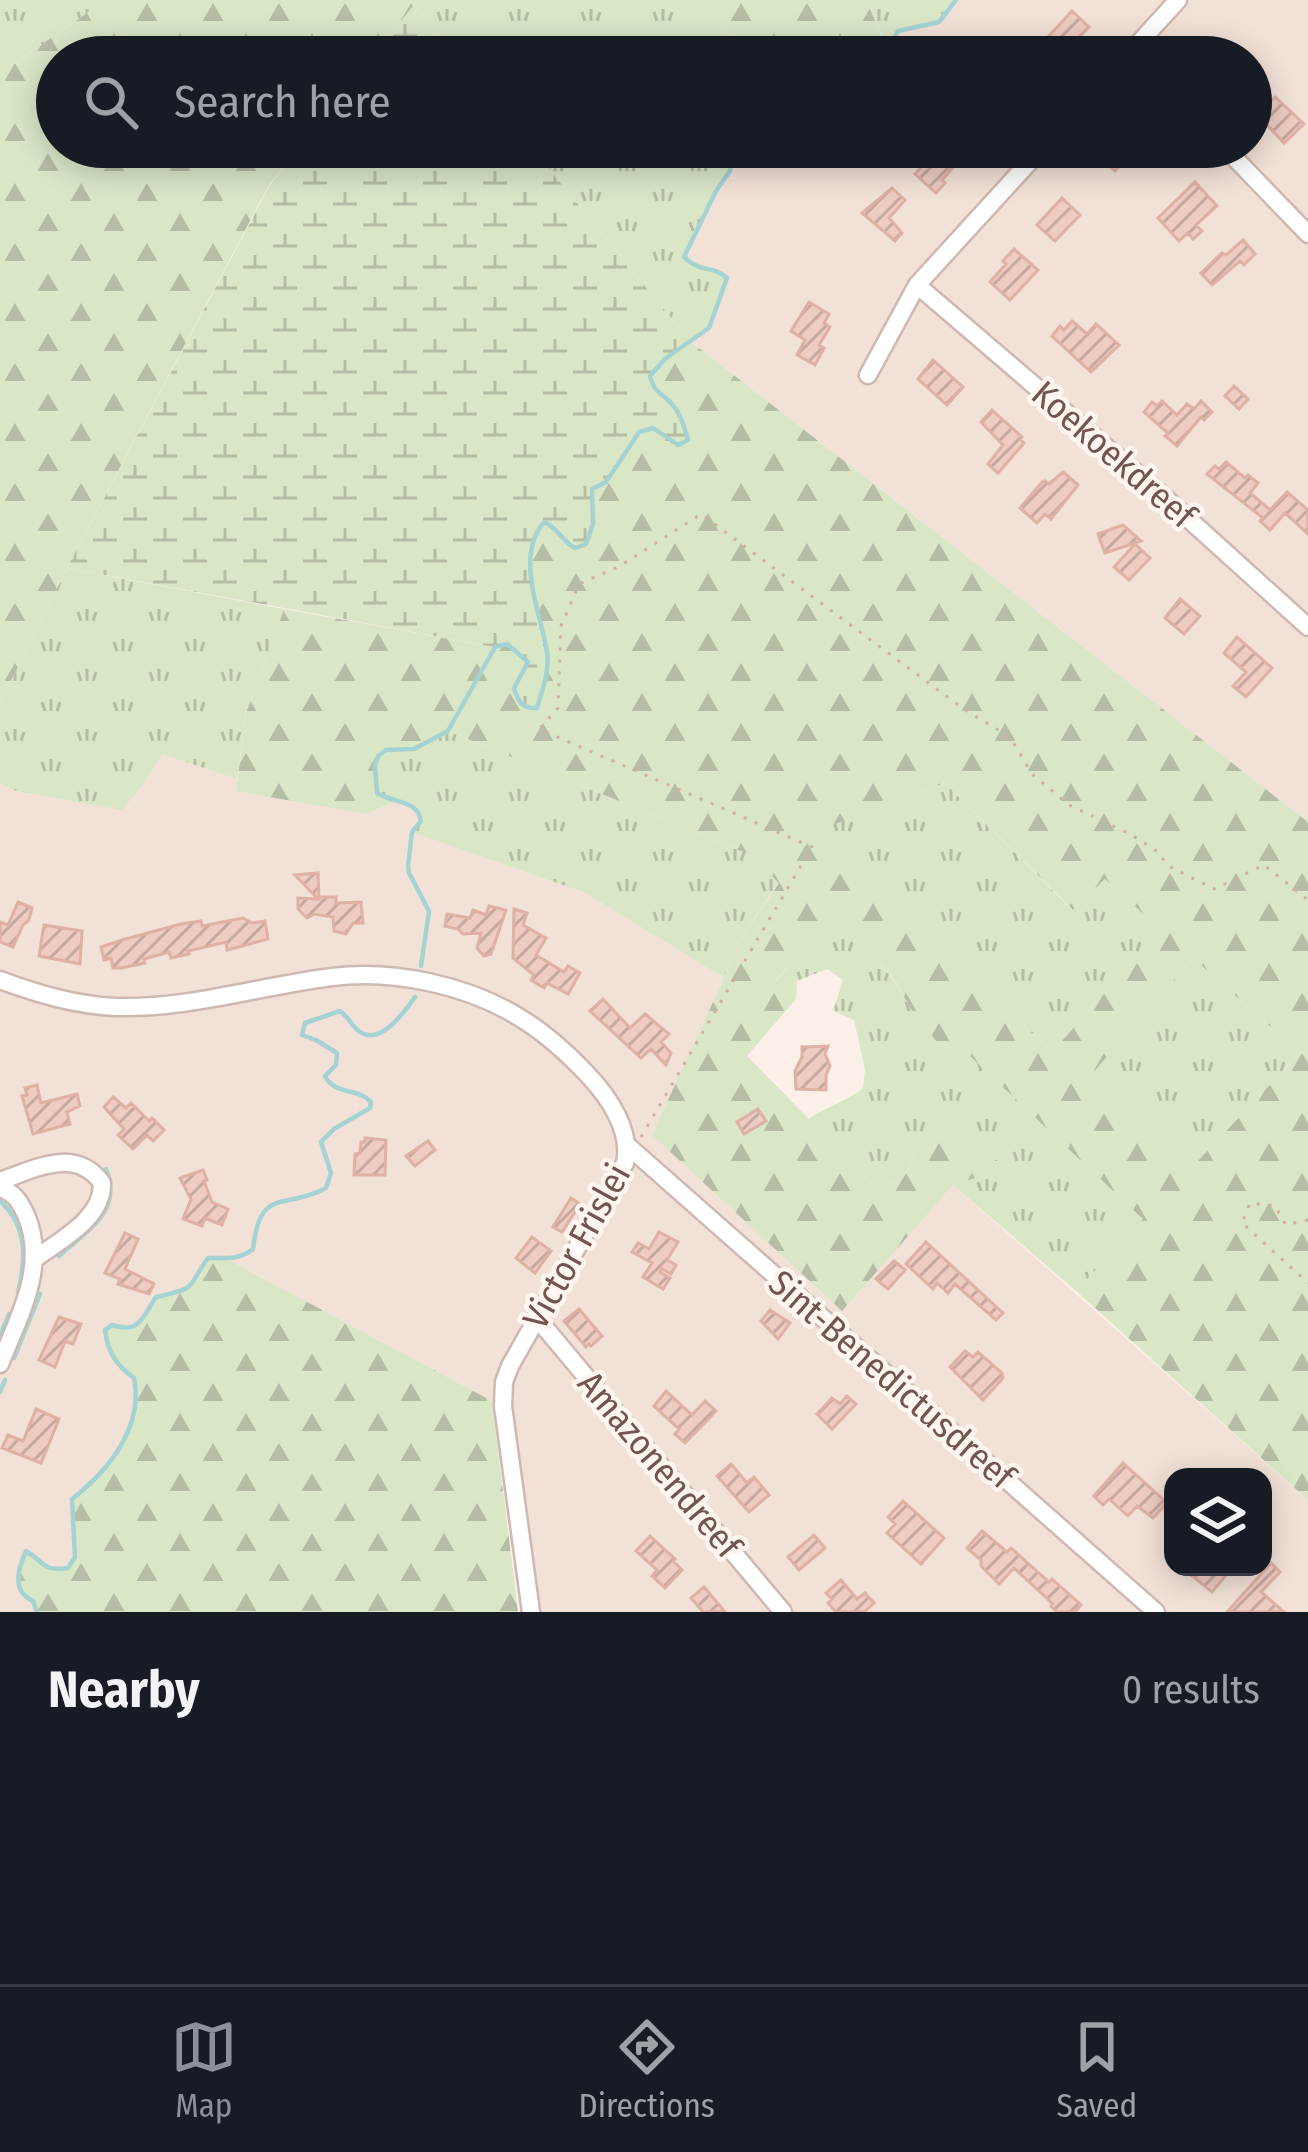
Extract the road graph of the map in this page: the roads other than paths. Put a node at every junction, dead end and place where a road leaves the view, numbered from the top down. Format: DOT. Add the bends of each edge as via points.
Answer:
graph roads {
  1 [pos="1178,0"];
  2 [pos="1148,36"];
  3 [pos="1024,168"];
  4 [pos="1245,168"];
  5 [pos="1308,234"];
  6 [pos="917,285"];
  7 [pos="868,375"];
  8 [pos="1308,627"];
  9 [pos="0,980"];
  10 [pos="628,1146"];
  11 [pos="0,1184"];
  12 [pos="36,1258"];
  13 [pos="536,1317"];
  14 [pos="0,1364"];
  15 [pos="531,1612"];
  16 [pos="783,1612"];
  17 [pos="1156,1612"];
  1 -- 2 [label="street"];
  3 -- 6 [label="street"];
  4 -- 5 [label="street"];
  6 -- 7 [label="street"];
  6 -- 8 [label="street, Koekoekdreef"];
  9 -- 10 [label="street, Victor Frislei" via="113,1006 196,1002 355,975 458,990 560,1046 608,1102"];
  10 -- 13 [label="street, Victor Frislei"];
  10 -- 17 [label="street, Sint-Benedictusdreef"];
  11 -- 12 [label="street" via="23,1210"];
  11 -- 12 [label="street" via="65,1162 84,1164 102,1183 92,1215"];
  12 -- 14 [label="street"];
  13 -- 15 [label="street, Victor Frislei" via="502,1395"];
  13 -- 16 [label="street, Amazonendreef"];
}
